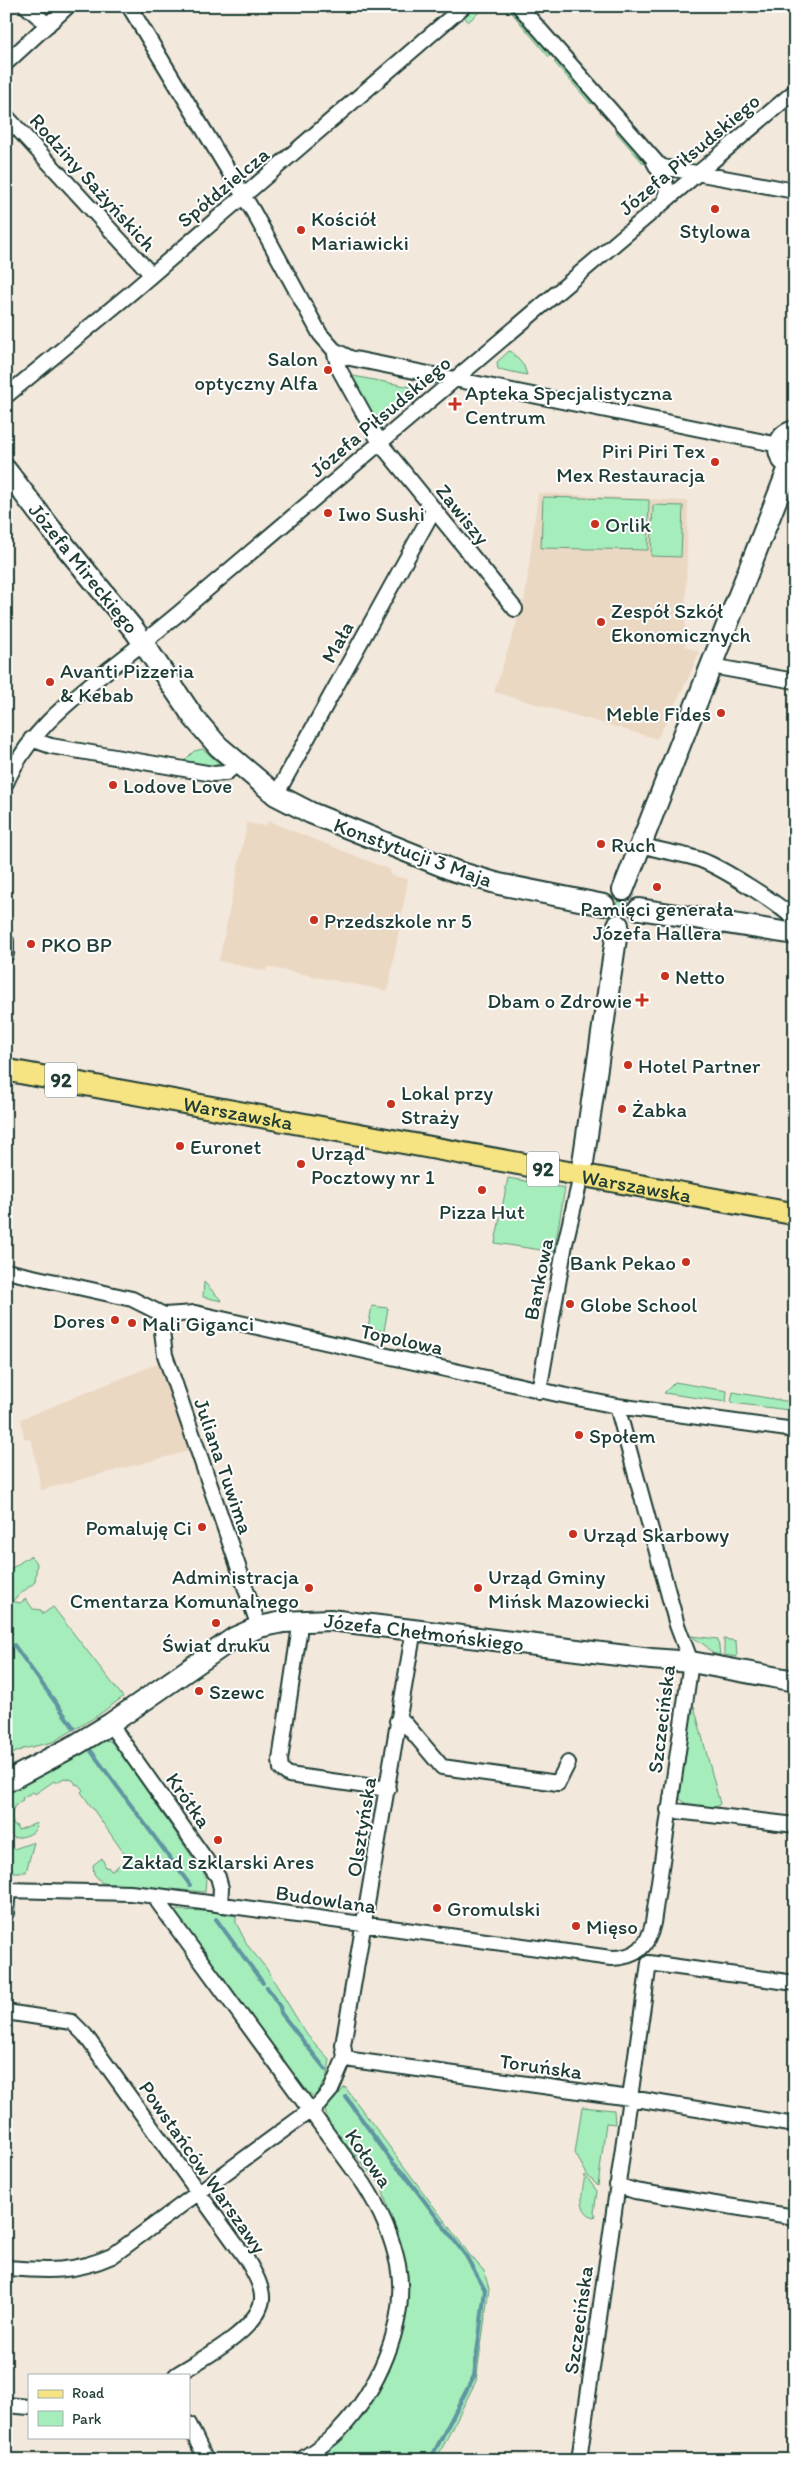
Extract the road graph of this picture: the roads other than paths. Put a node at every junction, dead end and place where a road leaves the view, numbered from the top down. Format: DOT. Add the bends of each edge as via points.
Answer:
graph roads {
  1 [pos="26,6"];
  2 [pos="68,6"];
  3 [pos="129,6"];
  4 [pos="464,6"];
  5 [pos="520,6"];
  6 [pos="48,24"];
  7 [pos="6,63"];
  8 [pos="795,90"];
  9 [pos="6,116"];
  10 [pos="652,159"];
  11 [pos="699,172"];
  12 [pos="795,191"];
  13 [pos="244,196"];
  14 [pos="665,200"];
  15 [pos="151,274"];
  16 [pos="334,350"];
  17 [pos="454,380"];
  18 [pos="6,396"];
  19 [pos="795,431"];
  20 [pos="380,443"];
  21 [pos="779,445"];
  22 [pos="792,465"];
  23 [pos="6,470"];
  24 [pos="434,509"];
  25 [pos="515,609"];
  26 [pos="143,642"];
  27 [pos="711,666"];
  28 [pos="795,681"];
  29 [pos="31,739"];
  30 [pos="237,764"];
  31 [pos="6,783"];
  32 [pos="276,795"];
  33 [pos="642,845"];
  34 [pos="624,890"];
  35 [pos="604,905"];
  36 [pos="639,909"];
  37 [pos="795,920"];
  38 [pos="618,924"];
  39 [pos="795,934"];
  40 [pos="6,941"];
  41 [pos="6,954"];
  42 [pos="6,1070"];
  43 [pos="581,1176"];
  44 [pos="795,1214"];
  45 [pos="6,1271"];
  46 [pos="164,1315"];
  47 [pos="538,1391"];
  48 [pos="617,1406"];
  49 [pos="795,1430"];
  50 [pos="299,1620"];
  51 [pos="259,1627"];
  52 [pos="414,1629"];
  53 [pos="691,1662"];
  54 [pos="795,1681"];
  55 [pos="398,1721"];
  56 [pos="110,1724"];
  57 [pos="568,1762"];
  58 [pos="6,1782"];
  59 [pos="388,1789"];
  60 [pos="668,1810"];
  61 [pos="795,1825"];
  62 [pos="7,1890"];
  63 [pos="158,1896"];
  64 [pos="220,1905"];
  65 [pos="6,1913"];
  66 [pos="365,1924"];
  67 [pos="639,1952"];
  68 [pos="649,1963"];
  69 [pos="795,1982"];
  70 [pos="6,2012"];
  71 [pos="345,2057"];
  72 [pos="630,2098"];
  73 [pos="311,2111"];
  74 [pos="795,2126"];
  75 [pos="617,2185"];
  76 [pos="199,2193"];
  77 [pos="795,2217"];
  78 [pos="6,2268"];
  79 [pos="178,2374"];
  80 [pos="6,2405"];
  81 [pos="28,2406"];
  82 [pos="190,2426"];
  83 [pos="206,2460"];
  84 [pos="301,2460"];
  85 [pos="579,2460"];
  1 -- 6 [label="street"];
  2 -- 6 [label="street"];
  3 -- 13 [label="street"];
  4 -- 13 [label="street, Spółdzielcza"];
  5 -- 10 [label="street"];
  6 -- 7 [label="street"];
  8 -- 11 [label="street, Józefa Piłsudskiego"];
  9 -- 15 [label="street, Rodziny Sażyńskich"];
  10 -- 11 [label="street" via="663,167"];
  10 -- 14 [label="street" via="667,182"];
  11 -- 12 [label="street"];
  11 -- 14 [label="street, Józefa Piłsudskiego"];
  13 -- 15 [label="street, Spółdzielcza"];
  13 -- 16 [label="street" via="320,334"];
  14 -- 17 [label="street, Józefa Piłsudskiego"];
  15 -- 18 [label="street, Spółdzielcza"];
  16 -- 17 [label="street" via="350,358"];
  16 -- 20 [label="street, Zawiszy" via="339,369"];
  17 -- 20 [label="street, Józefa Piłsudskiego"];
  17 -- 21 [label="street"];
  19 -- 21 [label="street" via="784,435"];
  20 -- 24 [label="street, Zawiszy"];
  20 -- 26 [label="street, Józefa Piłsudskiego"];
  21 -- 22 [label="street" via="780,456"];
  22 -- 27 [label="street"];
  23 -- 26 [label="street, Józefa Mireckiego"];
  24 -- 25 [label="street, Zawiszy"];
  24 -- 32 [label="street, Mała"];
  26 -- 29 [label="street, Józefa Piłsudskiego" via="75,696"];
  26 -- 30 [label="street, Konstytucji 3 Maja" via="194,718"];
  27 -- 28 [label="street"];
  27 -- 33 [label="street"];
  29 -- 30 [label="street" via="51,746 213,774 226,773"];
  29 -- 31 [label="street, Józefa Piłsudskiego"];
  30 -- 32 [label="street, Konstytucji 3 Maja"];
  32 -- 35 [label="street, Konstytucji 3 Maja" via="311,813 456,871 499,884"];
  33 -- 34 [label="street"];
  33 -- 37 [label="street" via="711,864"];
  34 -- 35 [label="street" via="608,895"];
  34 -- 36 [label="street" via="637,898"];
  35 -- 38 [label="street" via="606,916"];
  36 -- 38 [label="street" via="630,923"];
  36 -- 39 [label="street"];
  38 -- 43 [label="street"];
  40 -- 41 [label="street"];
  42 -- 43 [label="main road, Warszawska / 92"];
  43 -- 44 [label="main road, Warszawska / 92"];
  43 -- 47 [label="street, Bankowa"];
  45 -- 46 [label="street" via="132,1299"];
  46 -- 47 [label="street, Topolowa" via="194,1312"];
  46 -- 51 [label="street, Juliana Tuwima" via="165,1355"];
  47 -- 48 [label="street, Topolowa"];
  48 -- 49 [label="street, Topolowa"];
  48 -- 53 [label="street, Szczecińska" via="677,1625"];
  50 -- 51 [label="street, Józefa Chełmońskiego"];
  50 -- 52 [label="street, Józefa Chełmońskiego"];
  50 -- 59 [label="street" via="281,1769 288,1775"];
  51 -- 56 [label="street, Józefa Chełmońskiego" via="218,1647"];
  52 -- 53 [label="street, Józefa Chełmońskiego" via="651,1660"];
  52 -- 55 [label="street, Olsztyńska"];
  53 -- 54 [label="street, Józefa Chełmońskiego"];
  53 -- 60 [label="street, Szczecińska"];
  55 -- 57 [label="street" via="404,1722 442,1767 558,1783"];
  55 -- 59 [label="street, Olsztyńska"];
  56 -- 58 [label="street, Józefa Chełmońskiego"];
  56 -- 64 [label="street, Krótka" via="218,1877"];
  59 -- 66 [label="street, Olsztyńska"];
  60 -- 61 [label="street"];
  60 -- 67 [label="street, Szczecińska" via="654,1923 649,1939"];
  62 -- 63 [label="street, Budowlana"];
  62 -- 65 [label="street"];
  63 -- 64 [label="street, Budowlana"];
  63 -- 73 [label="street, Kołowa" via="158,1902"];
  64 -- 66 [label="street, Budowlana"];
  66 -- 67 [label="street, Budowlana" via="611,1958 628,1957"];
  66 -- 71 [label="street, Olsztyńska" via="344,2045"];
  67 -- 68 [label="street"];
  68 -- 69 [label="street"];
  68 -- 72 [label="street, Szczecińska"];
  70 -- 76 [label="street, Powstańców Warszawy" via="72,2022 85,2035"];
  71 -- 72 [label="street, Toruńska"];
  71 -- 73 [label="street" via="332,2090"];
  72 -- 74 [label="street, Toruńska"];
  72 -- 75 [label="street, Szczecińska"];
  73 -- 76 [label="street"];
  73 -- 84 [label="street, Kołowa" via="377,2204 395,2253 400,2278 393,2336 384,2364 356,2410 337,2433"];
  75 -- 77 [label="street" via="636,2191"];
  75 -- 85 [label="street, Szczecińska"];
  76 -- 78 [label="street" via="112,2256 82,2268 57,2271"];
  76 -- 79 [label="street, Powstańców Warszawy" via="247,2260 260,2286 262,2300 248,2326"];
  80 -- 81 [label="street"];
  82 -- 83 [label="street"];
}
